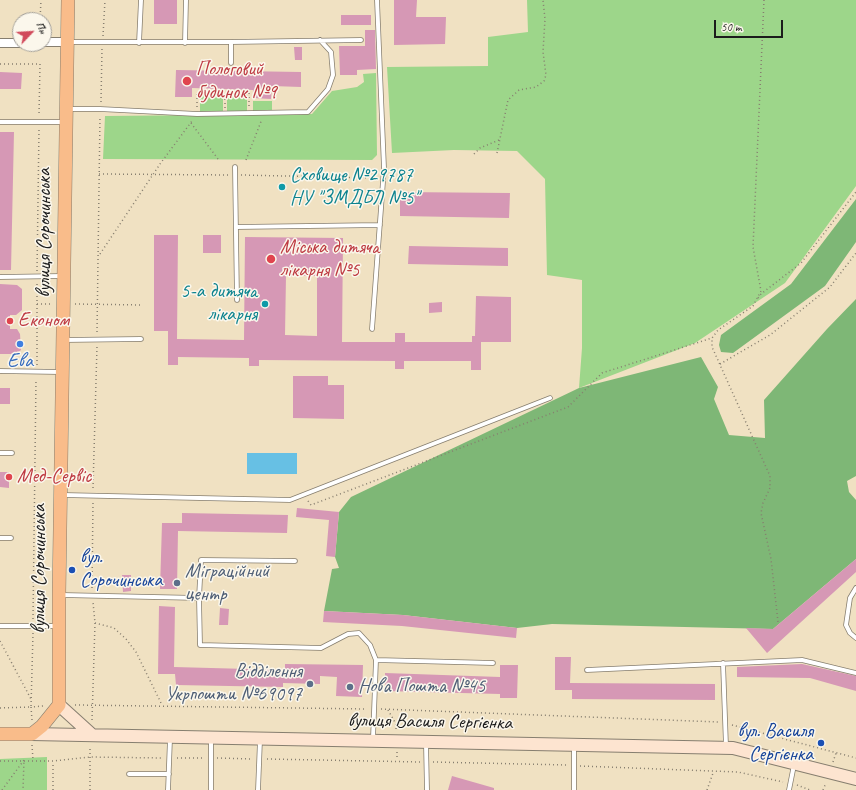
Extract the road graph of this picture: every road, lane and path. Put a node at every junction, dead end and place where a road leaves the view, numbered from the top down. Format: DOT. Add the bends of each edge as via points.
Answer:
graph roads {
  1 [pos="41,0"];
  2 [pos="68,0"];
  3 [pos="105,0"];
  4 [pos="141,0"];
  5 [pos="186,0"];
  6 [pos="377,0"];
  7 [pos="543,0"];
  8 [pos="764,0"];
  9 [pos="40,12"];
  10 [pos="320,40"];
  11 [pos="361,40"];
  12 [pos="52,42"];
  13 [pos="68,42"];
  14 [pos="102,42"];
  15 [pos="232,42"];
  16 [pos="0,43"];
  17 [pos="12,43"];
  18 [pos="139,43"];
  19 [pos="185,43"];
  20 [pos="231,63"];
  21 [pos="0,64"];
  22 [pos="197,91"];
  23 [pos="225,92"];
  24 [pos="249,93"];
  25 [pos="66,109"];
  26 [pos="100,109"];
  27 [pos="197,114"];
  28 [pos="225,114"];
  29 [pos="249,114"];
  30 [pos="264,115"];
  31 [pos="0,122"];
  32 [pos="39,122"];
  33 [pos="65,122"];
  34 [pos="191,123"];
  35 [pos="499,140"];
  36 [pos="474,154"];
  37 [pos="497,154"];
  38 [pos="218,159"];
  39 [pos="246,160"];
  40 [pos="235,166"];
  41 [pos="856,192"];
  42 [pos="380,225"];
  43 [pos="236,227"];
  44 [pos="856,253"];
  45 [pos="100,254"];
  46 [pos="65,276"];
  47 [pos="0,277"];
  48 [pos="37,277"];
  49 [pos="237,300"];
  50 [pos="37,304"];
  51 [pos="64,304"];
  52 [pos="98,305"];
  53 [pos="143,305"];
  54 [pos="753,306"];
  55 [pos="372,329"];
  56 [pos="712,338"];
  57 [pos="97,339"];
  58 [pos="141,339"];
  59 [pos="64,340"];
  60 [pos="720,364"];
  61 [pos="0,371"];
  62 [pos="36,372"];
  63 [pos="63,372"];
  64 [pos="550,398"];
  65 [pos="0,453"];
  66 [pos="12,453"];
  67 [pos="61,495"];
  68 [pos="303,495"];
  69 [pos="93,496"];
  70 [pos="0,538"];
  71 [pos="11,538"];
  72 [pos="295,561"];
  73 [pos="856,588"];
  74 [pos="59,594"];
  75 [pos="92,595"];
  76 [pos="199,598"];
  77 [pos="778,622"];
  78 [pos="95,623"];
  79 [pos="0,626"];
  80 [pos="33,626"];
  81 [pos="60,626"];
  82 [pos="856,638"];
  83 [pos="0,641"];
  84 [pos="376,660"];
  85 [pos="493,663"];
  86 [pos="723,663"];
  87 [pos="586,670"];
  88 [pos="856,673"];
  89 [pos="32,701"];
  90 [pos="93,704"];
  91 [pos="60,705"];
  92 [pos="162,705"];
  93 [pos="0,708"];
  94 [pos="374,709"];
  95 [pos="724,723"];
  96 [pos="0,734"];
  97 [pos="32,734"];
  98 [pos="90,734"];
  99 [pos="170,736"];
  100 [pos="210,737"];
  101 [pos="260,739"];
  102 [pos="373,741"];
  103 [pos="426,742"];
  104 [pos="574,745"];
  105 [pos="726,748"];
  106 [pos="90,757"];
  107 [pos="169,758"];
  108 [pos="211,758"];
  109 [pos="856,758"];
  110 [pos="259,759"];
  111 [pos="24,760"];
  112 [pos="0,761"];
  113 [pos="53,761"];
  114 [pos="427,762"];
  115 [pos="795,762"];
  116 [pos="573,765"];
  117 [pos="713,772"];
  118 [pos="129,774"];
  119 [pos="169,774"];
  120 [pos="856,779"];
  121 [pos="791,783"];
  122 [pos="2,790"];
  123 [pos="23,790"];
  124 [pos="53,790"];
  125 [pos="90,790"];
  126 [pos="168,790"];
  127 [pos="211,790"];
  128 [pos="258,790"];
  129 [pos="427,790"];
  130 [pos="574,790"];
  131 [pos="707,790"];
  132 [pos="789,790"];
  133 [pos="810,790"];
  1 -- 9 [label="path"];
  2 -- 13 [label="main road, вулиця Сорочинська"];
  3 -- 14 [label="path"];
  4 -- 18 [label="lane"];
  5 -- 19 [label="lane"];
  6 -- 42 [label="lane" via="384,168"];
  7 -- 35 [label="path" via="543,52 546,75 544,81 536,87 519,90 508,100"];
  8 -- 54 [label="path" via="753,247 761,291"];
  10 -- 11 [label="lane"];
  10 -- 15 [label="lane"];
  10 -- 29 [label="lane" via="331,52 333,75 328,89 308,112"];
  12 -- 13 [label="street"];
  13 -- 14 [label="lane"];
  13 -- 25 [label="main road, вулиця Сорочинська"];
  14 -- 18 [label="lane"];
  14 -- 26 [label="path"];
  15 -- 19 [label="lane"];
  15 -- 20 [label="lane"];
  16 -- 17 [label="street"];
  18 -- 19 [label="lane"];
  21 -- 32 [label="path" via="40,64"];
  22 -- 27 [label="path"];
  23 -- 28 [label="path"];
  24 -- 29 [label="path"];
  25 -- 26 [label="lane"];
  25 -- 33 [label="main road, вулиця Сорочинська"];
  26 -- 27 [label="lane"];
  26 -- 45 [label="path"];
  27 -- 28 [label="lane"];
  27 -- 34 [label="path"];
  28 -- 29 [label="lane"];
  30 -- 39 [label="path"];
  31 -- 32 [label="lane"];
  32 -- 33 [label="lane"];
  32 -- 48 [label="path"];
  33 -- 46 [label="main road, вулиця Сорочинська"];
  34 -- 38 [label="path"];
  34 -- 45 [label="path" via="160,164"];
  35 -- 36 [label="path" via="480,148"];
  35 -- 37 [label="path"];
  40 -- 43 [label="lane"];
  41 -- 54 [label="path" via="801,264 761,294"];
  42 -- 43 [label="lane"];
  42 -- 55 [label="lane"];
  43 -- 49 [label="lane"];
  44 -- 60 [label="path" via="830,287 770,336"];
  45 -- 52 [label="path"];
  46 -- 48 [label="lane"];
  46 -- 51 [label="main road, вулиця Сорочинська"];
  47 -- 48 [label="lane"];
  48 -- 50 [label="path"];
  50 -- 51 [label="path"];
  50 -- 62 [label="path"];
  51 -- 52 [label="path"];
  51 -- 59 [label="main road, вулиця Сорочинська"];
  52 -- 53 [label="path"];
  52 -- 57 [label="path"];
  54 -- 56 [label="path" via="718,330"];
  56 -- 60 [label="path" via="712,347"];
  56 -- 68 [label="path" via="602,373 568,407 553,413 311,505"];
  57 -- 58 [label="lane"];
  57 -- 59 [label="lane"];
  57 -- 69 [label="path"];
  59 -- 63 [label="main road, вулиця Сорочинська"];
  60 -- 77 [label="path" via="770,476 770,488 761,513 771,559"];
  61 -- 62 [label="lane"];
  62 -- 63 [label="lane"];
  62 -- 80 [label="path"];
  63 -- 67 [label="main road, вулиця Сорочинська"];
  64 -- 68 [label="lane"];
  65 -- 66 [label="lane"];
  67 -- 69 [label="lane"];
  67 -- 74 [label="main road, вулиця Сорочинська"];
  68 -- 69 [label="lane" via="290,500"];
  69 -- 75 [label="path"];
  70 -- 71 [label="lane"];
  72 -- 76 [label="lane" via="201,560"];
  73 -- 82 [label="lane" via="850,598 846,625"];
  74 -- 75 [label="lane"];
  74 -- 81 [label="main road, вулиця Сорочинська"];
  75 -- 76 [label="lane"];
  75 -- 78 [label="path"];
  76 -- 84 [label="lane" via="200,645 321,648 348,634 359,633 370,645"];
  78 -- 90 [label="path"];
  78 -- 92 [label="path" via="114,628 126,639 136,652"];
  79 -- 80 [label="lane"];
  80 -- 81 [label="lane"];
  80 -- 89 [label="path"];
  81 -- 91 [label="main road, вулиця Сорочинська"];
  83 -- 89 [label="path"];
  84 -- 85 [label="lane"];
  84 -- 94 [label="lane"];
  86 -- 87 [label="lane"];
  86 -- 88 [label="lane" via="802,660"];
  86 -- 95 [label="lane"];
  89 -- 93 [label="path" via="32,707"];
  90 -- 92 [label="path"];
  90 -- 98 [label="path"];
  91 -- 97 [label="main road"];
  91 -- 98 [label="main road"];
  92 -- 94 [label="path"];
  94 -- 95 [label="path" via="714,720"];
  94 -- 102 [label="lane"];
  95 -- 105 [label="lane"];
  95 -- 109 [label="path"];
  96 -- 97 [label="main road, вулиця Василя Сергієнка"];
  97 -- 98 [label="main road, вулиця Василя Сергієнка"];
  98 -- 99 [label="main road, вулиця Василя Сергієнка"];
  98 -- 106 [label="path"];
  99 -- 100 [label="main road, вулиця Василя Сергієнка"];
  99 -- 107 [label="lane"];
  100 -- 101 [label="main road, вулиця Василя Сергієнка"];
  100 -- 108 [label="lane"];
  101 -- 102 [label="main road, вулиця Василя Сергієнка"];
  101 -- 110 [label="lane"];
  102 -- 103 [label="main road, вулиця Василя Сергієнка"];
  103 -- 104 [label="main road, вулиця Василя Сергієнка"];
  103 -- 114 [label="lane"];
  104 -- 105 [label="main road, вулиця Василя Сергієнка"];
  104 -- 116 [label="lane"];
  105 -- 115 [label="main road, вулиця Василя Сергієнка"];
  106 -- 107 [label="path"];
  106 -- 113 [label="path"];
  106 -- 125 [label="path"];
  107 -- 108 [label="path"];
  107 -- 119 [label="lane"];
  108 -- 110 [label="path"];
  108 -- 127 [label="lane"];
  110 -- 114 [label="path"];
  110 -- 128 [label="lane"];
  111 -- 112 [label="path"];
  111 -- 113 [label="path"];
  111 -- 122 [label="path"];
  111 -- 123 [label="path"];
  113 -- 124 [label="path"];
  114 -- 116 [label="path"];
  114 -- 129 [label="lane"];
  115 -- 120 [label="main road, вулиця Василя Сергієнка"];
  115 -- 121 [label="lane"];
  116 -- 117 [label="path"];
  116 -- 130 [label="lane"];
  117 -- 121 [label="path" via="738,772"];
  117 -- 131 [label="path"];
  118 -- 119 [label="lane"];
  119 -- 126 [label="lane"];
  121 -- 132 [label="lane"];
  121 -- 133 [label="path"];
}
